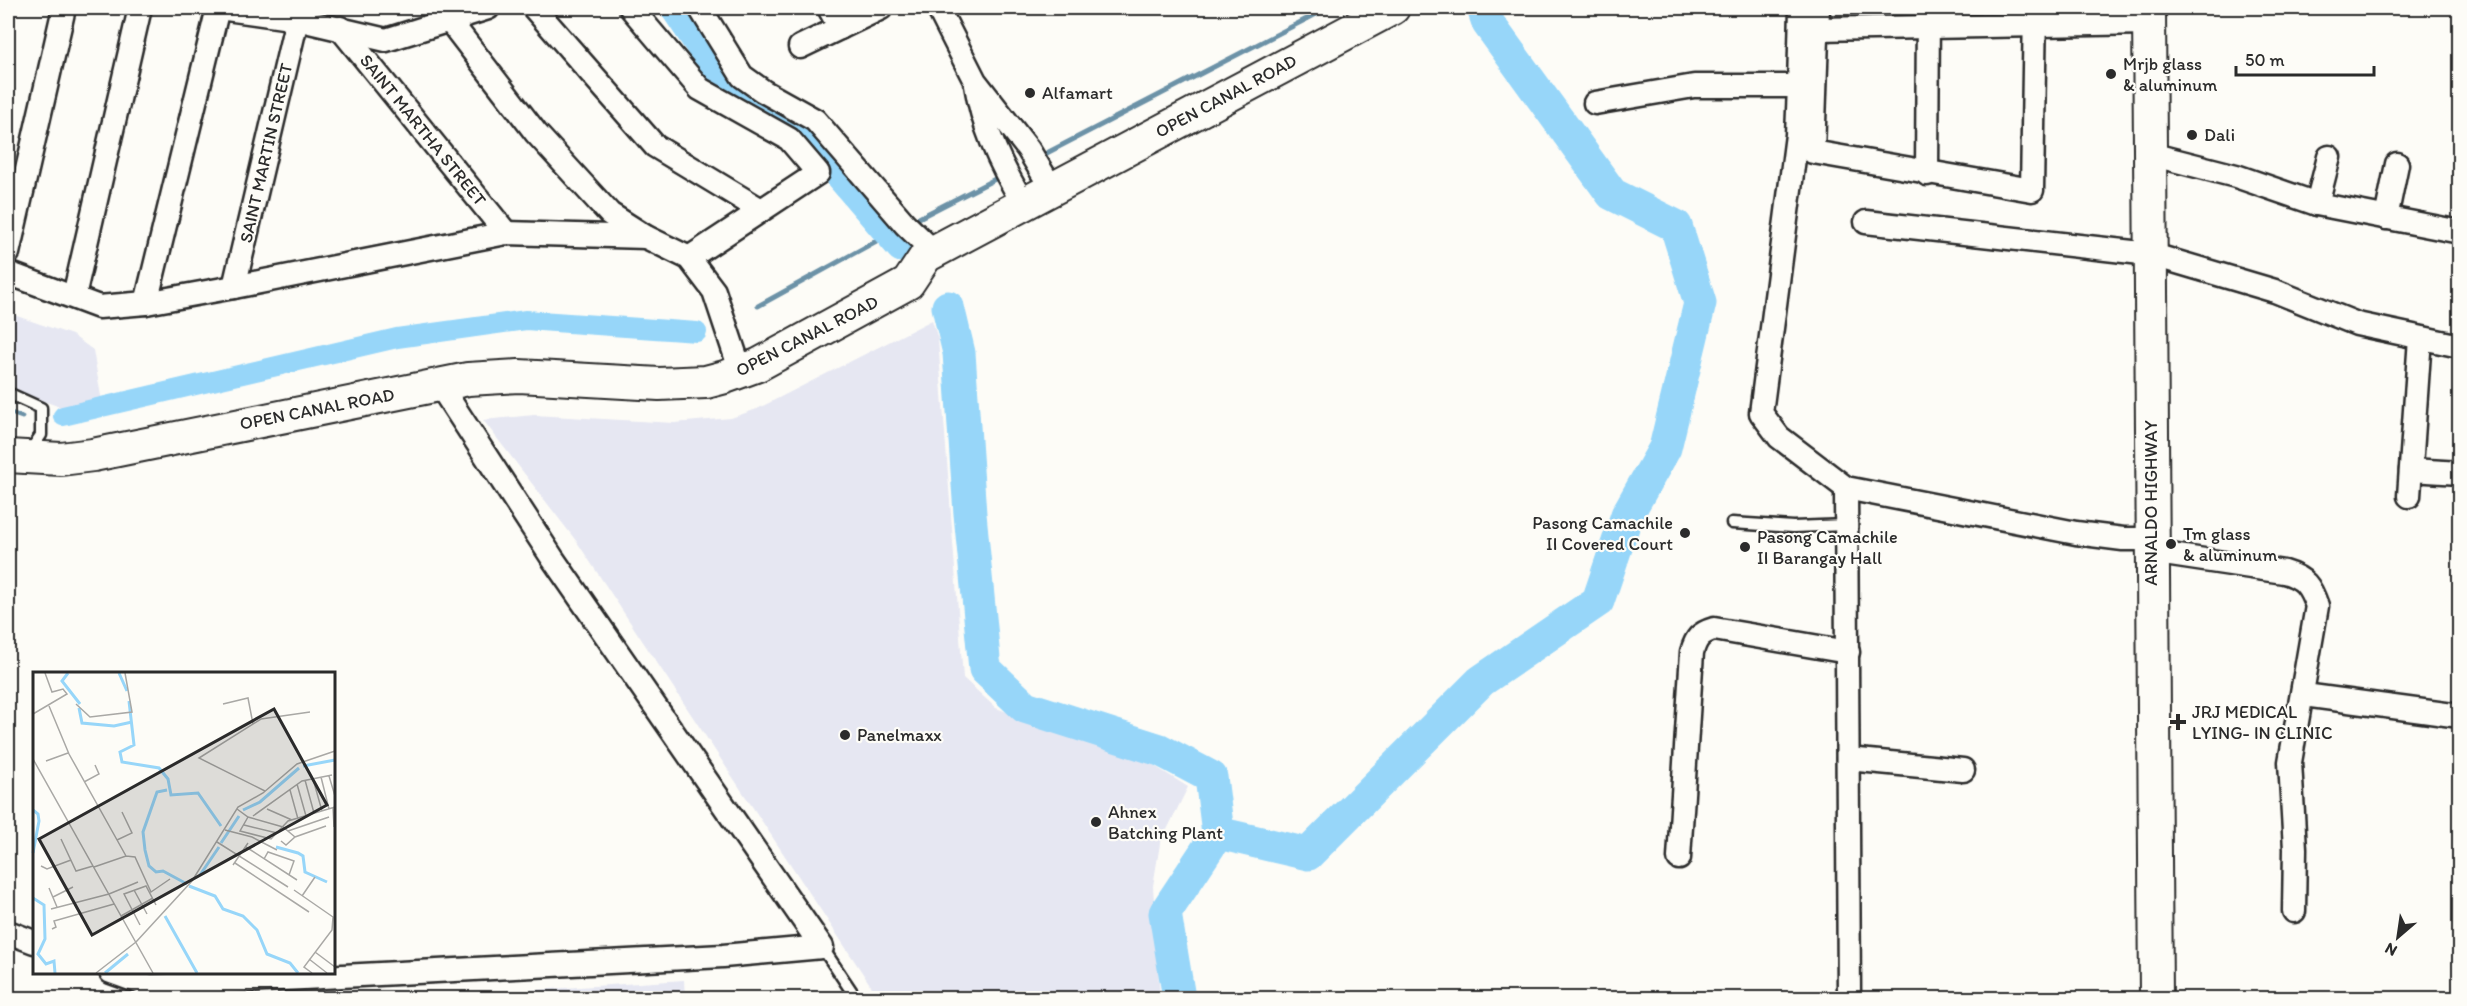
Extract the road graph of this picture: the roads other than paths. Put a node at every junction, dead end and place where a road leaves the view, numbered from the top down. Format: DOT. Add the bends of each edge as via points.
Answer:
graph roads {
  1 [pos="64,8"];
  2 [pos="140,8"];
  3 [pos="219,8"];
  4 [pos="488,8"];
  5 [pos="534,8"];
  6 [pos="631,8"];
  7 [pos="700,8"];
  8 [pos="829,8"];
  9 [pos="881,8"];
  10 [pos="938,8"];
  11 [pos="1393,8"];
  12 [pos="1801,8"];
  13 [pos="447,14"];
  14 [pos="2149,15"];
  15 [pos="2035,16"];
  16 [pos="1928,17"];
  17 [pos="1818,18"];
  18 [pos="297,19"];
  19 [pos="340,28"];
  20 [pos="840,28"];
  21 [pos="800,47"];
  22 [pos="975,81"];
  23 [pos="1799,86"];
  24 [pos="1595,103"];
  25 [pos="1009,124"];
  26 [pos="989,136"];
  27 [pos="2150,154"];
  28 [pos="2329,157"];
  29 [pos="2397,164"];
  30 [pos="1040,168"];
  31 [pos="1927,174"];
  32 [pos="1012,184"];
  33 [pos="2317,204"];
  34 [pos="761,210"];
  35 [pos="2386,218"];
  36 [pos="1866,222"];
  37 [pos="2460,232"];
  38 [pos="506,233"];
  39 [pos="917,236"];
  40 [pos="646,237"];
  41 [pos="8,253"];
  42 [pos="2150,254"];
  43 [pos="689,258"];
  44 [pos="8,273"];
  45 [pos="234,287"];
  46 [pos="74,296"];
  47 [pos="146,303"];
  48 [pos="2420,338"];
  49 [pos="2460,346"];
  50 [pos="741,372"];
  51 [pos="439,384"];
  52 [pos="8,393"];
  53 [pos="16,458"];
  54 [pos="2411,470"];
  55 [pos="2460,473"];
  56 [pos="1846,488"];
  57 [pos="2409,496"];
  58 [pos="1732,523"];
  59 [pos="1846,525"];
  60 [pos="2151,546"];
  61 [pos="1848,652"];
  62 [pos="2304,695"];
  63 [pos="2460,716"];
  64 [pos="1848,759"];
  65 [pos="1963,770"];
  66 [pos="1679,858"];
  67 [pos="2294,911"];
  68 [pos="8,932"];
  69 [pos="33,942"];
  70 [pos="822,947"];
  71 [pos="114,973"];
  72 [pos="233,990"];
  73 [pos="856,999"];
  74 [pos="1849,999"];
  75 [pos="2156,999"];
  1 -- 41 [label="street"];
  2 -- 46 [label="street"];
  3 -- 18 [label="street"];
  3 -- 47 [label="street"];
  4 -- 13 [label="street"];
  5 -- 34 [label="street" via="655,147"];
  6 -- 34 [label="street" via="700,89 789,139 818,173"];
  7 -- 39 [label="street" via="742,76 814,120"];
  8 -- 20 [label="street"];
  9 -- 20 [label="street"];
  10 -- 22 [label="street"];
  11 -- 30 [label="main road, OPEN CANAL ROAD"];
  12 -- 23 [label="street"];
  13 -- 19 [label="street" via="386,40"];
  13 -- 40 [label="street" via="536,133 610,214"];
  14 -- 15 [label="street"];
  14 -- 27 [label="main road, ARNALDO HIGHWAY"];
  15 -- 16 [label="street"];
  15 -- 31 [label="street" via="2032,190"];
  16 -- 17 [label="street"];
  16 -- 31 [label="street"];
  17 -- 31 [label="street" via="1813,153"];
  18 -- 19 [label="street"];
  18 -- 45 [label="street, SAINT MARTIN STREET"];
  19 -- 38 [label="street, SAINT MARTHA STREET"];
  20 -- 21 [label="street"];
  22 -- 25 [label="street"];
  22 -- 26 [label="street"];
  23 -- 24 [label="street" via="1694,86"];
  23 -- 56 [label="street" via="1797,135 1761,413 1779,437"];
  25 -- 26 [label="lane"];
  25 -- 30 [label="street"];
  26 -- 32 [label="street"];
  27 -- 33 [label="street" via="2236,176"];
  27 -- 42 [label="main road, ARNALDO HIGHWAY"];
  28 -- 33 [label="street"];
  29 -- 35 [label="street"];
  30 -- 32 [label="main road, OPEN CANAL ROAD"];
  32 -- 39 [label="main road, OPEN CANAL ROAD"];
  33 -- 35 [label="street"];
  34 -- 43 [label="street"];
  35 -- 37 [label="street"];
  36 -- 42 [label="street"];
  38 -- 40 [label="street"];
  38 -- 45 [label="street"];
  39 -- 50 [label="main road, OPEN CANAL ROAD" via="926,256 908,283"];
  40 -- 43 [label="street"];
  42 -- 48 [label="street" via="2275,291 2357,324"];
  42 -- 60 [label="main road, ARNALDO HIGHWAY"];
  43 -- 50 [label="street" via="714,291"];
  44 -- 46 [label="street"];
  45 -- 47 [label="street"];
  46 -- 47 [label="street" via="99,307"];
  48 -- 49 [label="street"];
  48 -- 54 [label="street"];
  50 -- 51 [label="main road, OPEN CANAL ROAD" via="684,384 493,376"];
  51 -- 53 [label="main road, OPEN CANAL ROAD" via="93,455"];
  51 -- 70 [label="street" via="553,559"];
  52 -- 53 [label="lane" via="41,408 41,435"];
  54 -- 55 [label="street"];
  54 -- 57 [label="street"];
  56 -- 59 [label="street"];
  56 -- 60 [label="street"];
  58 -- 59 [label="lane"];
  59 -- 61 [label="street"];
  60 -- 62 [label="street" via="2284,572 2299,576 2310,585 2317,606"];
  60 -- 75 [label="main road, ARNALDO HIGHWAY"];
  61 -- 64 [label="street"];
  61 -- 66 [label="street" via="1714,629 1701,633 1695,640"];
  62 -- 63 [label="street"];
  62 -- 67 [label="street" via="2290,762"];
  64 -- 65 [label="street"];
  64 -- 74 [label="street"];
  68 -- 69 [label="street"];
  70 -- 72 [label="street"];
  70 -- 73 [label="lane"];
  71 -- 72 [label="street" via="150,986"];
}
